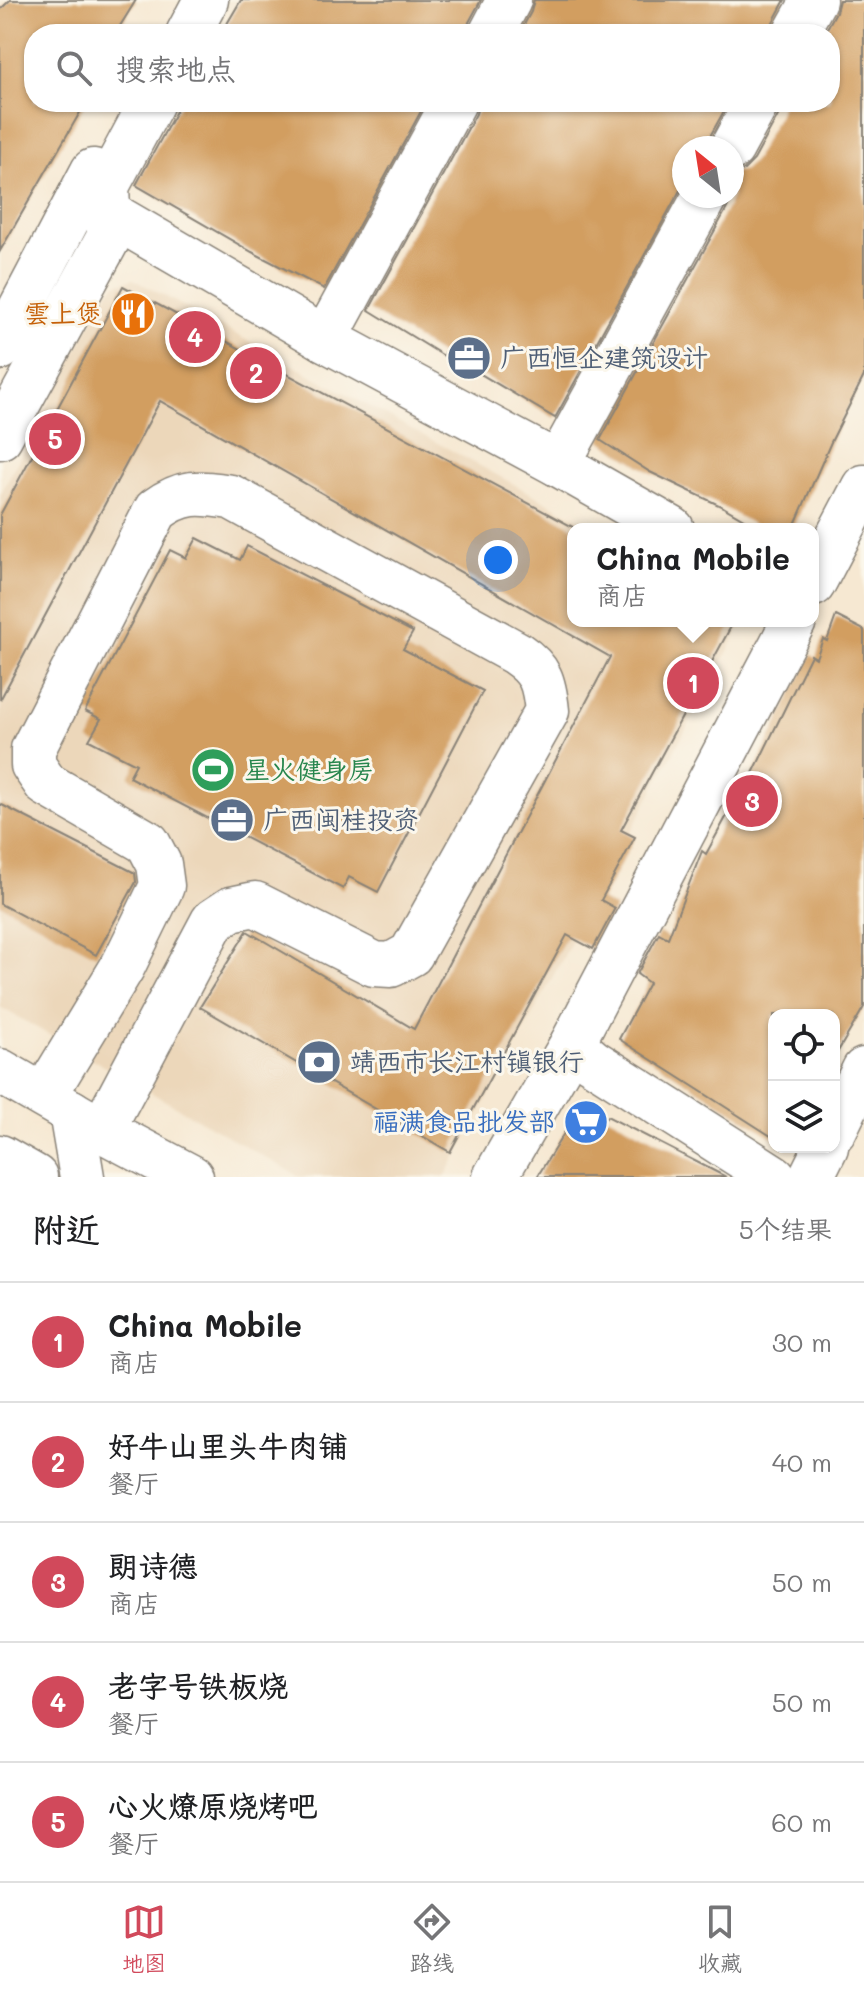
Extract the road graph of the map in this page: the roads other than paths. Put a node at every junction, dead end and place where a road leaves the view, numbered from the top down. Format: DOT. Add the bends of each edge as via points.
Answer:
graph roads {
  1 [pos="509,0"];
  2 [pos="814,0"];
  3 [pos="197,7"];
  4 [pos="176,24"];
  5 [pos="496,24"];
  6 [pos="801,24"];
  7 [pos="126,112"];
  8 [pos="147,112"];
  9 [pos="449,112"];
  10 [pos="752,112"];
  11 [pos="739,136"];
  12 [pos="93,205"];
  13 [pos="698,208"];
  14 [pos="325,339"];
  15 [pos="0,348"];
  16 [pos="0,437"];
  17 [pos="558,464"];
  18 [pos="864,487"];
  19 [pos="661,523"];
  20 [pos="819,573"];
  21 [pos="791,627"];
  22 [pos="572,1044"];
  23 [pos="864,1070"];
  24 [pos="0,1071"];
  25 [pos="72,1113"];
  26 [pos="840,1119"];
  27 [pos="823,1153"];
  28 [pos="0,1157"];
  29 [pos="35,1177"];
  30 [pos="82,1177"];
  31 [pos="191,1177"];
  32 [pos="495,1177"];
  33 [pos="774,1177"];
  34 [pos="811,1177"];
  1 -- 5 [label="street"];
  2 -- 6 [label="street"];
  3 -- 4 [label="street"];
  7 -- 12 [label="street"];
  8 -- 12 [label="street"];
  9 -- 14 [label="street"];
  10 -- 11 [label="street"];
  12 -- 14 [label="street"];
  12 -- 15 [label="street"];
  12 -- 16 [label="street" via="109,237"];
  13 -- 17 [label="street"];
  14 -- 17 [label="street"];
  17 -- 19 [label="street"];
  18 -- 20 [label="street"];
  21 -- 22 [label="street"];
  22 -- 32 [label="street"];
  22 -- 33 [label="street"];
  23 -- 26 [label="street"];
  24 -- 25 [label="street"];
  25 -- 25 [label="street" via="123,966 162,886 148,843 46,784 33,765 33,749 156,510 187,494 231,497 534,666 547,711 411,954 391,965 374,964 255,904 231,909 213,921"];
  25 -- 30 [label="street"];
  25 -- 31 [label="street"];
  27 -- 34 [label="street"];
  28 -- 29 [label="street"];
}
